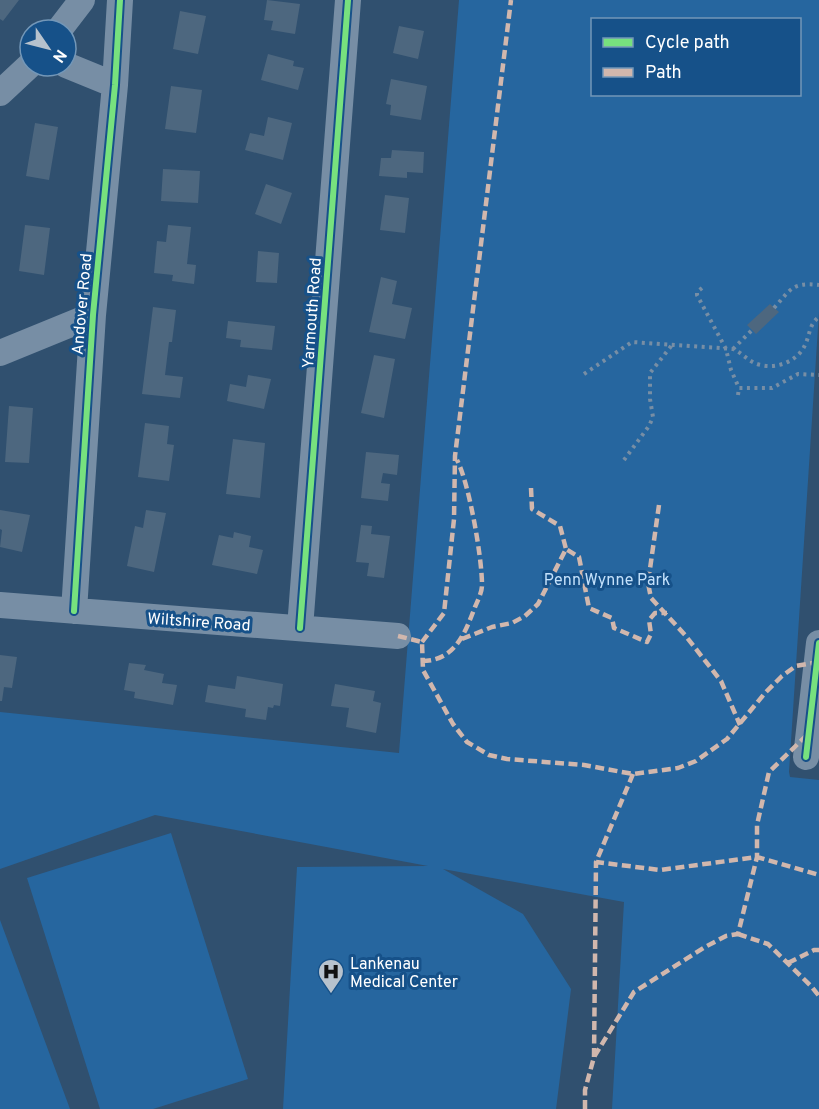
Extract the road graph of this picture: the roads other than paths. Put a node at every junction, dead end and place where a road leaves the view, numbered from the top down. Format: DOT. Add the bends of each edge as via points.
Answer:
graph roads {
  1 [pos="82,0"];
  2 [pos="120,0"];
  3 [pos="348,0"];
  4 [pos="68,18"];
  5 [pos="78,69"];
  6 [pos="18,76"];
  7 [pos="114,85"];
  8 [pos="0,93"];
  9 [pos="93,315"];
  10 [pos="0,353"];
  11 [pos="0,605"];
  12 [pos="74,611"];
  13 [pos="300,628"];
  14 [pos="398,636"];
  15 [pos="819,656"];
  16 [pos="806,757"];
  1 -- 4 [label="street"];
  2 -- 7 [label="street, Andover Road"];
  3 -- 13 [label="street, Yarmouth Road"];
  5 -- 7 [label="street"];
  6 -- 8 [label="street"];
  7 -- 9 [label="street, Andover Road"];
  9 -- 10 [label="street"];
  9 -- 12 [label="street, Andover Road"];
  11 -- 12 [label="street, Wiltshire Road"];
  12 -- 13 [label="street, Wiltshire Road"];
  13 -- 14 [label="street, Wiltshire Road"];
  15 -- 16 [label="street"];
}
